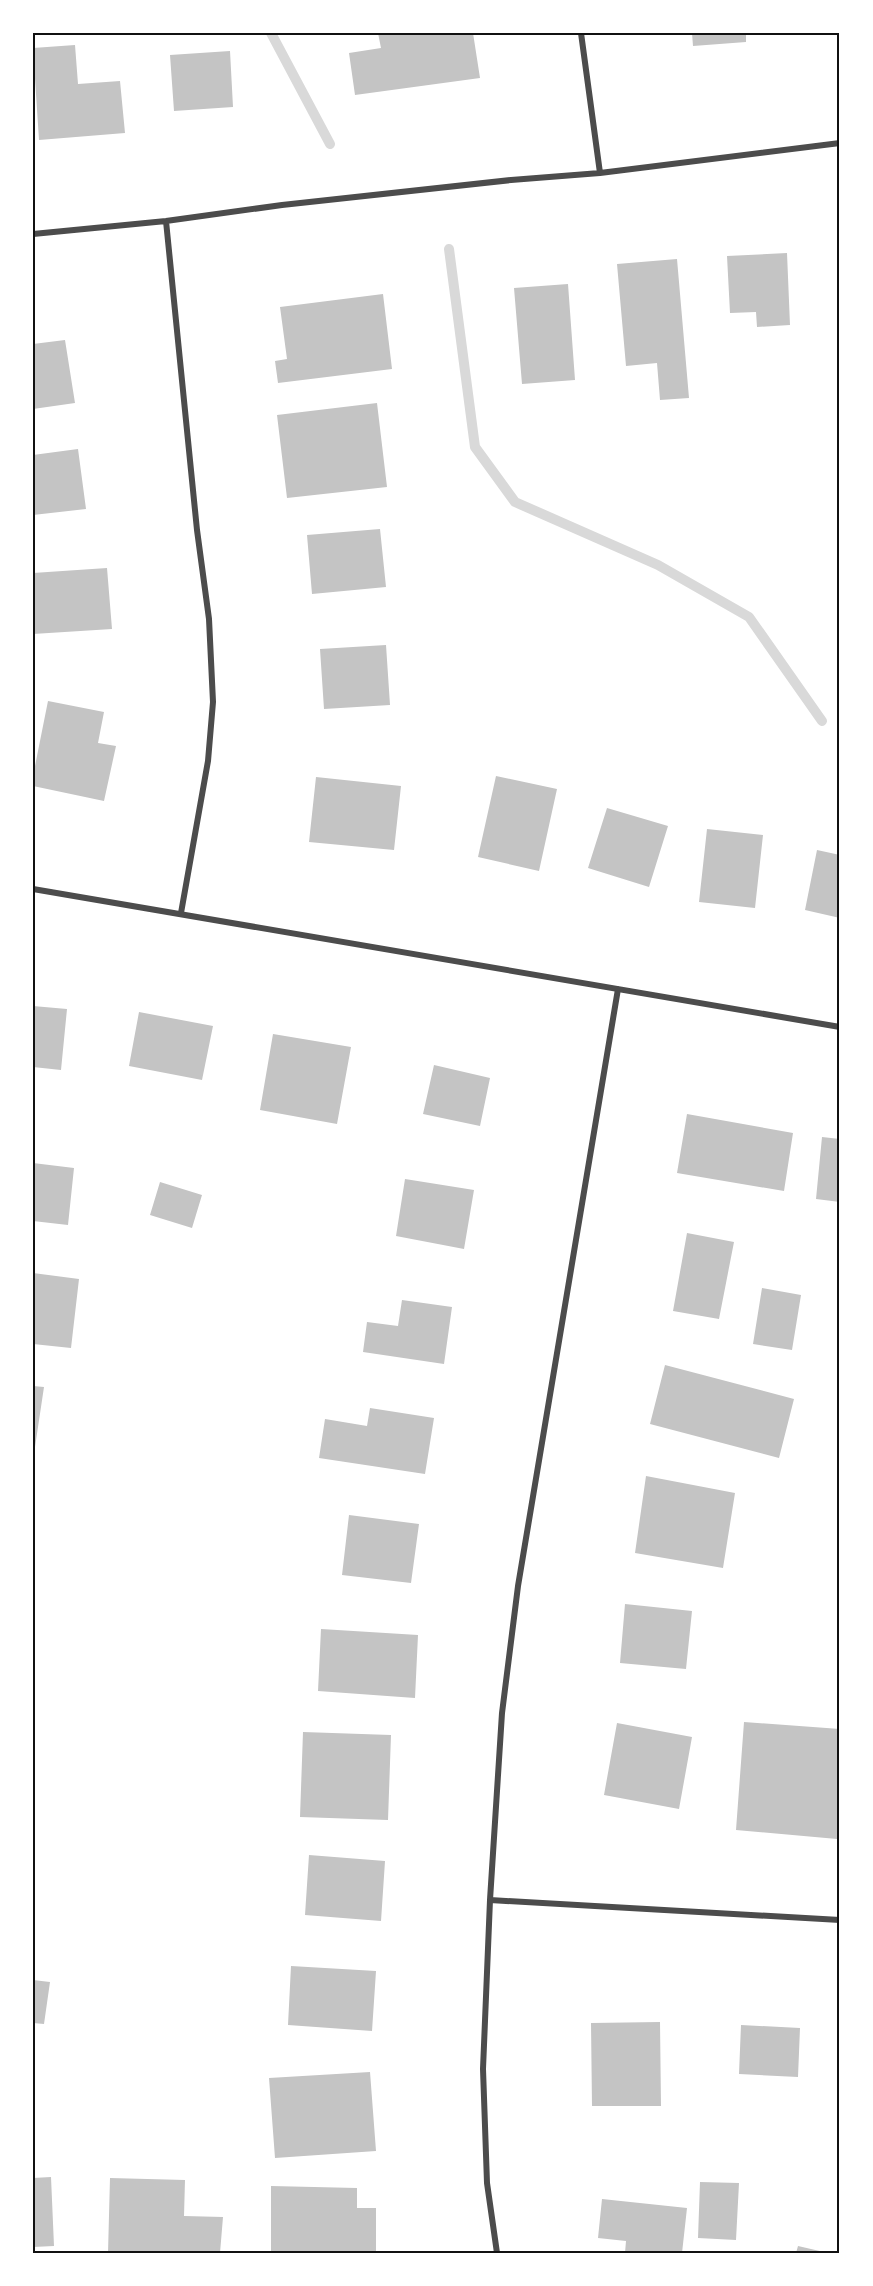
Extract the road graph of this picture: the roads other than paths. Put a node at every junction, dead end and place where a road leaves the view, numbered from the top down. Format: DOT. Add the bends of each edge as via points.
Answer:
graph roads {
  1 [pos="580,33"];
  2 [pos="840,143"];
  3 [pos="600,173"];
  4 [pos="166,221"];
  5 [pos="33,234"];
  6 [pos="33,889"];
  7 [pos="181,914"];
  8 [pos="618,989"];
  9 [pos="840,1027"];
  10 [pos="490,1900"];
  11 [pos="840,1920"];
  12 [pos="497,2253"];
  1 -- 3 [label="street"];
  2 -- 3 [label="street"];
  3 -- 4 [label="street" via="305,202"];
  4 -- 5 [label="street"];
  4 -- 7 [label="street" via="209,619 213,702 208,761"];
  6 -- 7 [label="street"];
  7 -- 8 [label="street"];
  8 -- 9 [label="street"];
  8 -- 10 [label="street" via="518,1586 502,1713"];
  10 -- 11 [label="street"];
  10 -- 12 [label="street" via="483,2069 487,2183"];
}
